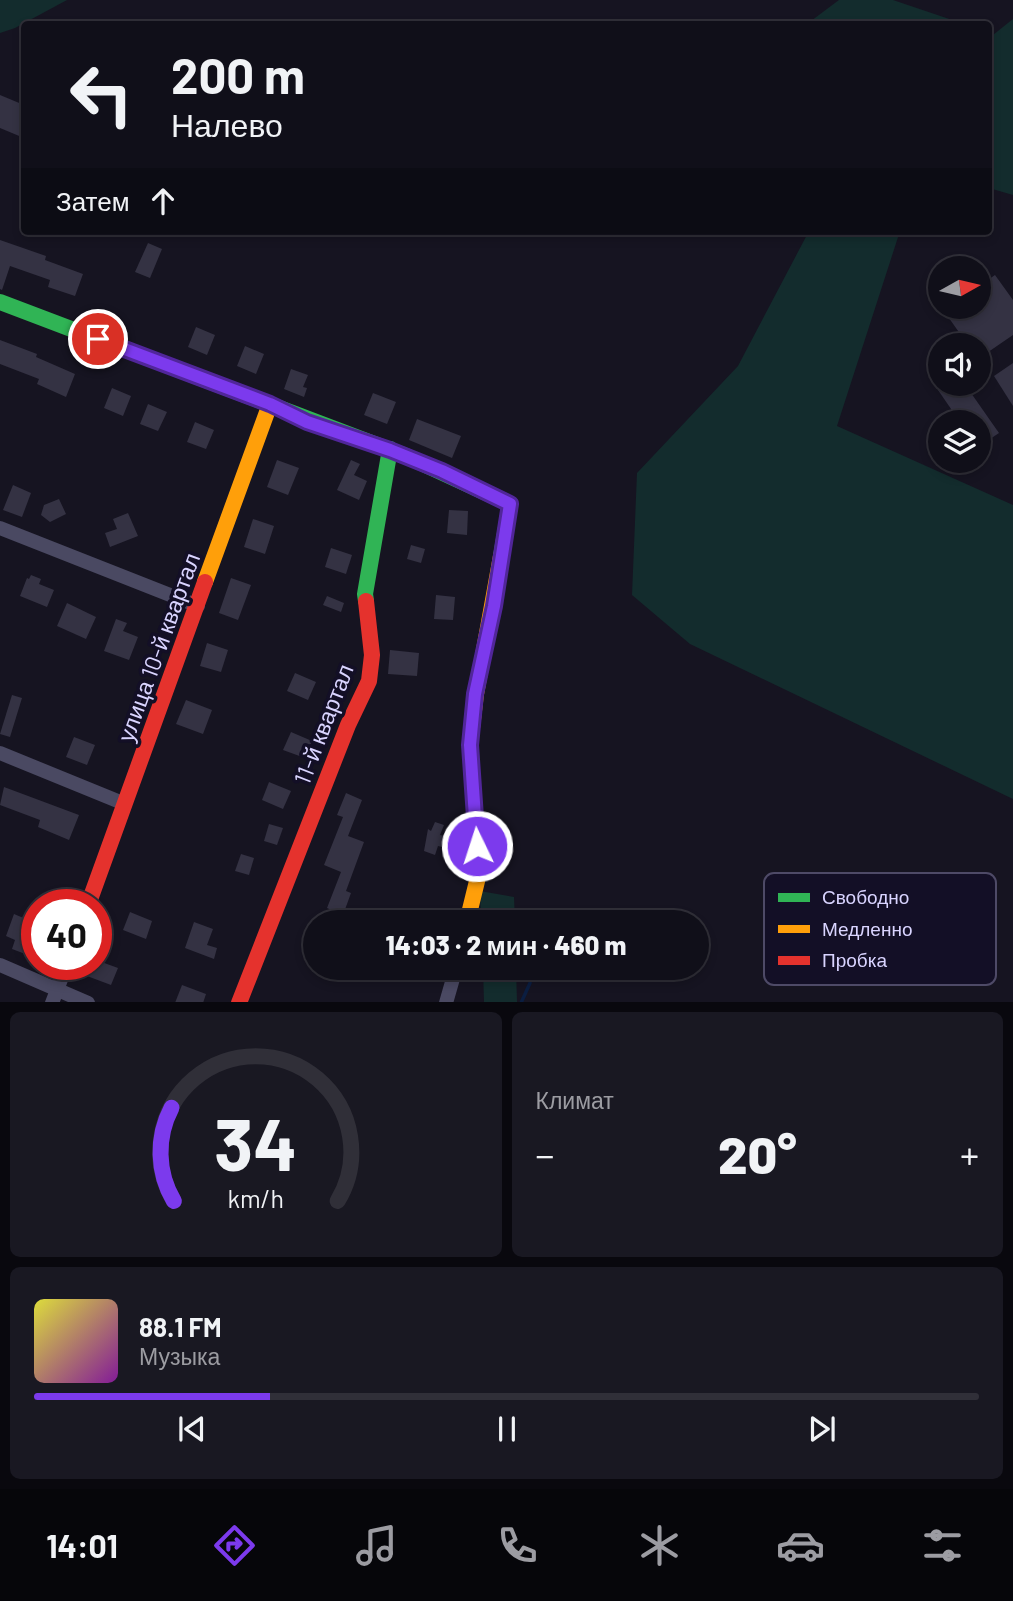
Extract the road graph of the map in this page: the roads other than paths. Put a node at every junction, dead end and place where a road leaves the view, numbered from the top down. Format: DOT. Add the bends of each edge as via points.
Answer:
graph roads {
  1 [pos="0,302"];
  2 [pos="270,404"];
  3 [pos="390,450"];
  4 [pos="0,528"];
  5 [pos="198,606"];
  6 [pos="0,753"];
  7 [pos="125,804"];
  8 [pos="94,889"];
  9 [pos="470,910"];
  10 [pos="0,965"];
  11 [pos="453,980"];
  12 [pos="55,996"];
  13 [pos="83,1002"];
  14 [pos="239,1002"];
  15 [pos="446,1002"];
  1 -- 2 [label="street"];
  2 -- 3 [label="street" via="307,422"];
  2 -- 5 [label="street, улица 10-й квартал"];
  3 -- 9 [label="street" via="510,504 475,694 470,745 479,873"];
  3 -- 14 [label="street, 11-й квартал" via="365,594 372,655 369,681"];
  4 -- 5 [label="street"];
  5 -- 7 [label="street, улица 10-й квартал"];
  6 -- 7 [label="street"];
  7 -- 8 [label="street, улица 10-й квартал"];
  10 -- 12 [label="street"];
  11 -- 15 [label="street"];
  12 -- 13 [label="street"];
}
